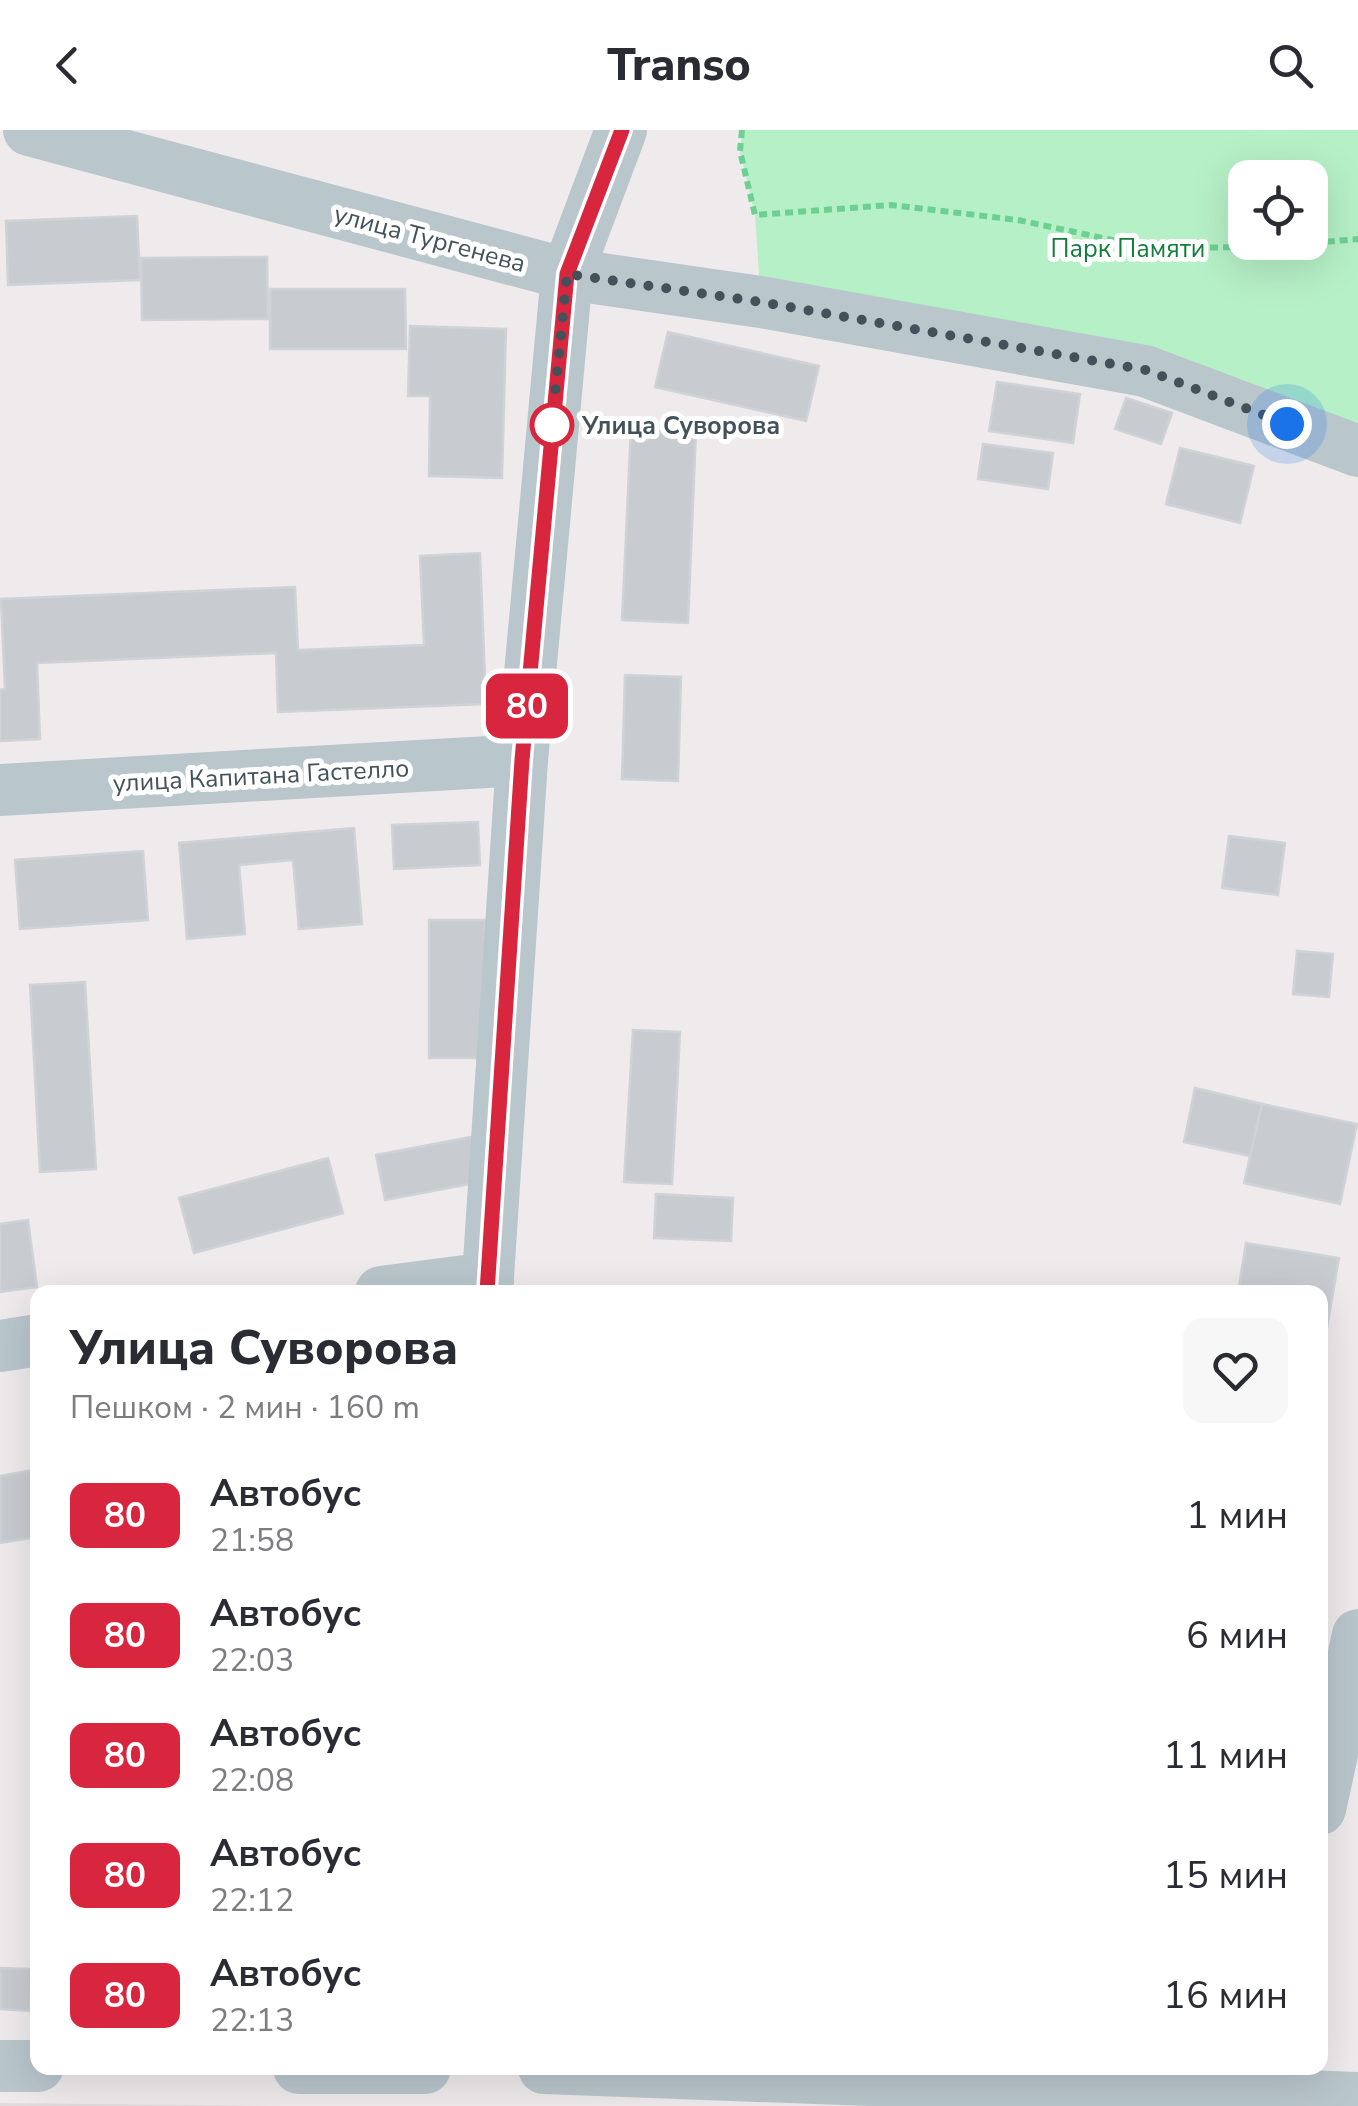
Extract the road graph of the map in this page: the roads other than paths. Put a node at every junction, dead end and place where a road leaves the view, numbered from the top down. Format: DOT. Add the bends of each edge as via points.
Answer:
graph roads {
  1 [pos="29,130"];
  2 [pos="622,130"];
  3 [pos="567,274"];
  4 [pos="1358,451"];
  5 [pos="522,760"];
  6 [pos="0,790"];
  7 [pos="487,1285"];
  8 [pos="30,1341"];
  9 [pos="0,1346"];
  10 [pos="1358,1636"];
  11 [pos="1328,1773"];
  12 [pos="0,2066"];
  13 [pos="30,2066"];
  14 [pos="772,2075"];
  15 [pos="1259,2090"];
  16 [pos="1358,2098"];
  1 -- 3 [label="street, улица Тургенева"];
  2 -- 3 [label="street"];
  3 -- 4 [label="street, улица Тургенева" via="1146,370"];
  3 -- 5 [label="street"];
  5 -- 6 [label="street, улица Капитана Гастелло"];
  5 -- 7 [label="street"];
  8 -- 9 [label="street"];
  10 -- 11 [label="street"];
  12 -- 13 [label="street"];
  14 -- 15 [label="street"];
  15 -- 16 [label="street"];
}
